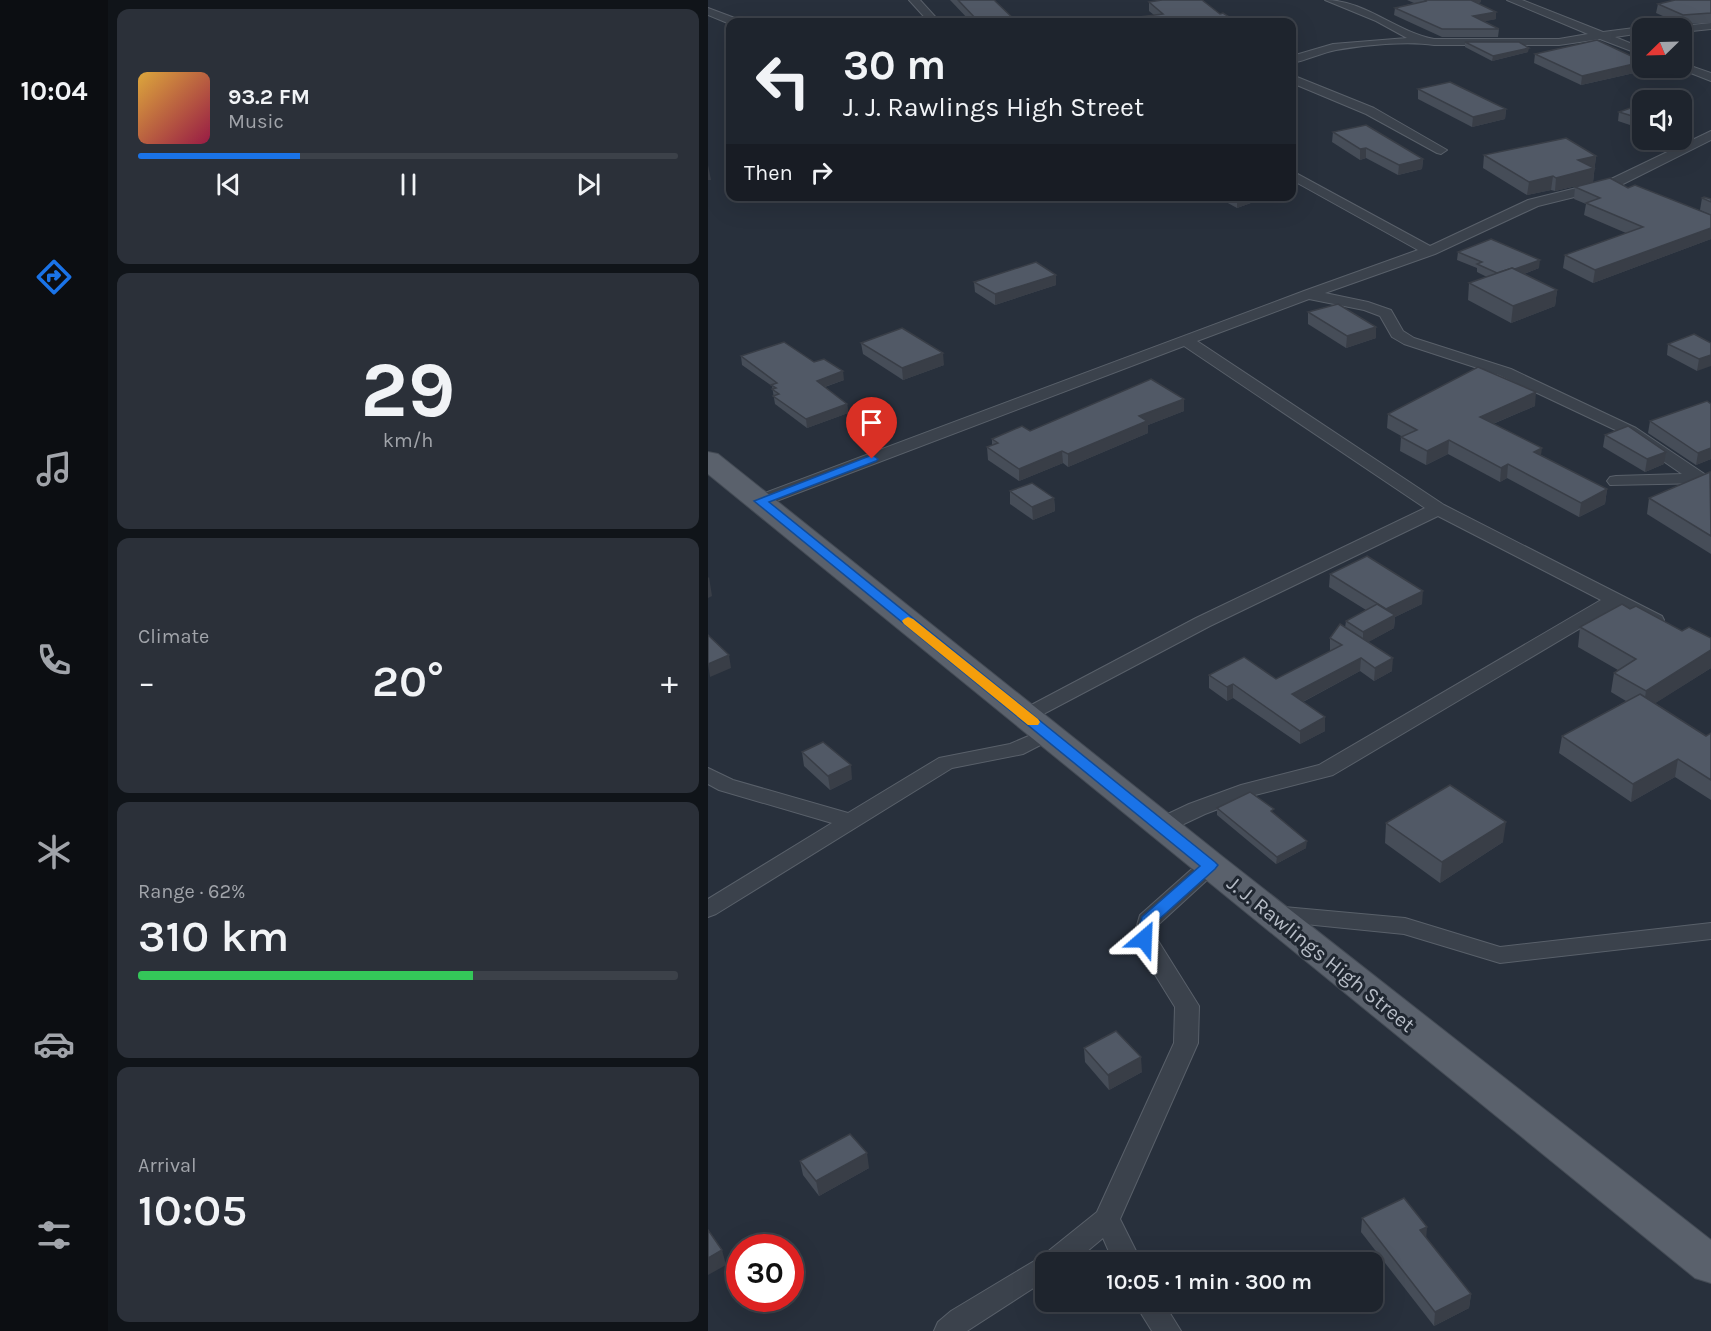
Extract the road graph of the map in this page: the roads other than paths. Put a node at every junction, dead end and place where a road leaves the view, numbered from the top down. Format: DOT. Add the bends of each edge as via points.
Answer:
graph roads {
  1 [pos="914,0"];
  2 [pos="1330,0"];
  3 [pos="1512,0"];
  4 [pos="708,11"];
  5 [pos="726,18"];
  6 [pos="931,18"];
  7 [pos="1711,26"];
  8 [pos="1692,28"];
  9 [pos="1632,32"];
  10 [pos="1602,36"];
  11 [pos="1424,41"];
  12 [pos="1632,48"];
  13 [pos="1296,59"];
  14 [pos="1692,70"];
  15 [pos="1711,77"];
  16 [pos="1296,82"];
  17 [pos="1711,135"];
  18 [pos="1441,150"];
  19 [pos="1296,177"];
  20 [pos="1614,183"];
  21 [pos="1636,191"];
  22 [pos="1430,251"];
  23 [pos="1309,294"];
  24 [pos="1186,341"];
  25 [pos="1648,426"];
  26 [pos="1630,431"];
  27 [pos="708,460"];
  28 [pos="1705,480"];
  29 [pos="1616,481"];
  30 [pos="760,501"];
  31 [pos="1438,509"];
  32 [pos="1616,599"];
  33 [pos="1673,629"];
  34 [pos="1036,725"];
  35 [pos="708,775"];
  36 [pos="850,821"];
  37 [pos="1161,826"];
  38 [pos="1210,865"];
  39 [pos="708,909"];
  40 [pos="1270,914"];
  41 [pos="1711,931"];
  42 [pos="1107,1219"];
  43 [pos="1068,1252"];
  44 [pos="1123,1252"];
  45 [pos="1711,1265"];
  46 [pos="1035,1273"];
  47 [pos="1155,1312"];
  48 [pos="948,1331"];
  49 [pos="1167,1331"];
  1 -- 6 [label="street"];
  2 -- 11 [label="street" via="1372,15"];
  3 -- 10 [label="street"];
  4 -- 5 [label="street"];
  7 -- 8 [label="street"];
  9 -- 10 [label="street"];
  10 -- 11 [label="street" via="1535,43"];
  10 -- 12 [label="street"];
  11 -- 13 [label="street" via="1333,47"];
  14 -- 15 [label="street"];
  16 -- 18 [label="street" via="1370,111"];
  17 -- 20 [label="street"];
  19 -- 22 [label="street"];
  20 -- 21 [label="street"];
  20 -- 22 [label="street" via="1533,203"];
  22 -- 23 [label="street"];
  23 -- 24 [label="street"];
  23 -- 26 [label="street" via="1386,313 1396,334 1409,341 1505,372"];
  24 -- 30 [label="street"];
  24 -- 31 [label="street"];
  25 -- 26 [label="street"];
  26 -- 28 [label="street"];
  27 -- 30 [label="main road, J. J. Rawlings High Street"];
  28 -- 29 [label="street"];
  30 -- 34 [label="main road, J. J. Rawlings High Street"];
  31 -- 32 [label="street"];
  31 -- 34 [label="street" via="1203,622"];
  32 -- 33 [label="street"];
  32 -- 37 [label="street" via="1326,770 1248,790"];
  34 -- 36 [label="street" via="1016,749 946,762"];
  34 -- 37 [label="main road, J. J. Rawlings High Street"];
  35 -- 36 [label="street" via="726,785"];
  36 -- 39 [label="street"];
  37 -- 38 [label="main road, J. J. Rawlings High Street"];
  38 -- 40 [label="main road, J. J. Rawlings High Street"];
  38 -- 42 [label="street" via="1148,921 1144,939 1187,1006 1186,1042"];
  40 -- 41 [label="street" via="1405,926 1500,955"];
  40 -- 45 [label="main road, J. J. Rawlings High Street"];
  42 -- 43 [label="street"];
  42 -- 44 [label="street"];
  46 -- 48 [label="street"];
  47 -- 49 [label="street"];
}
